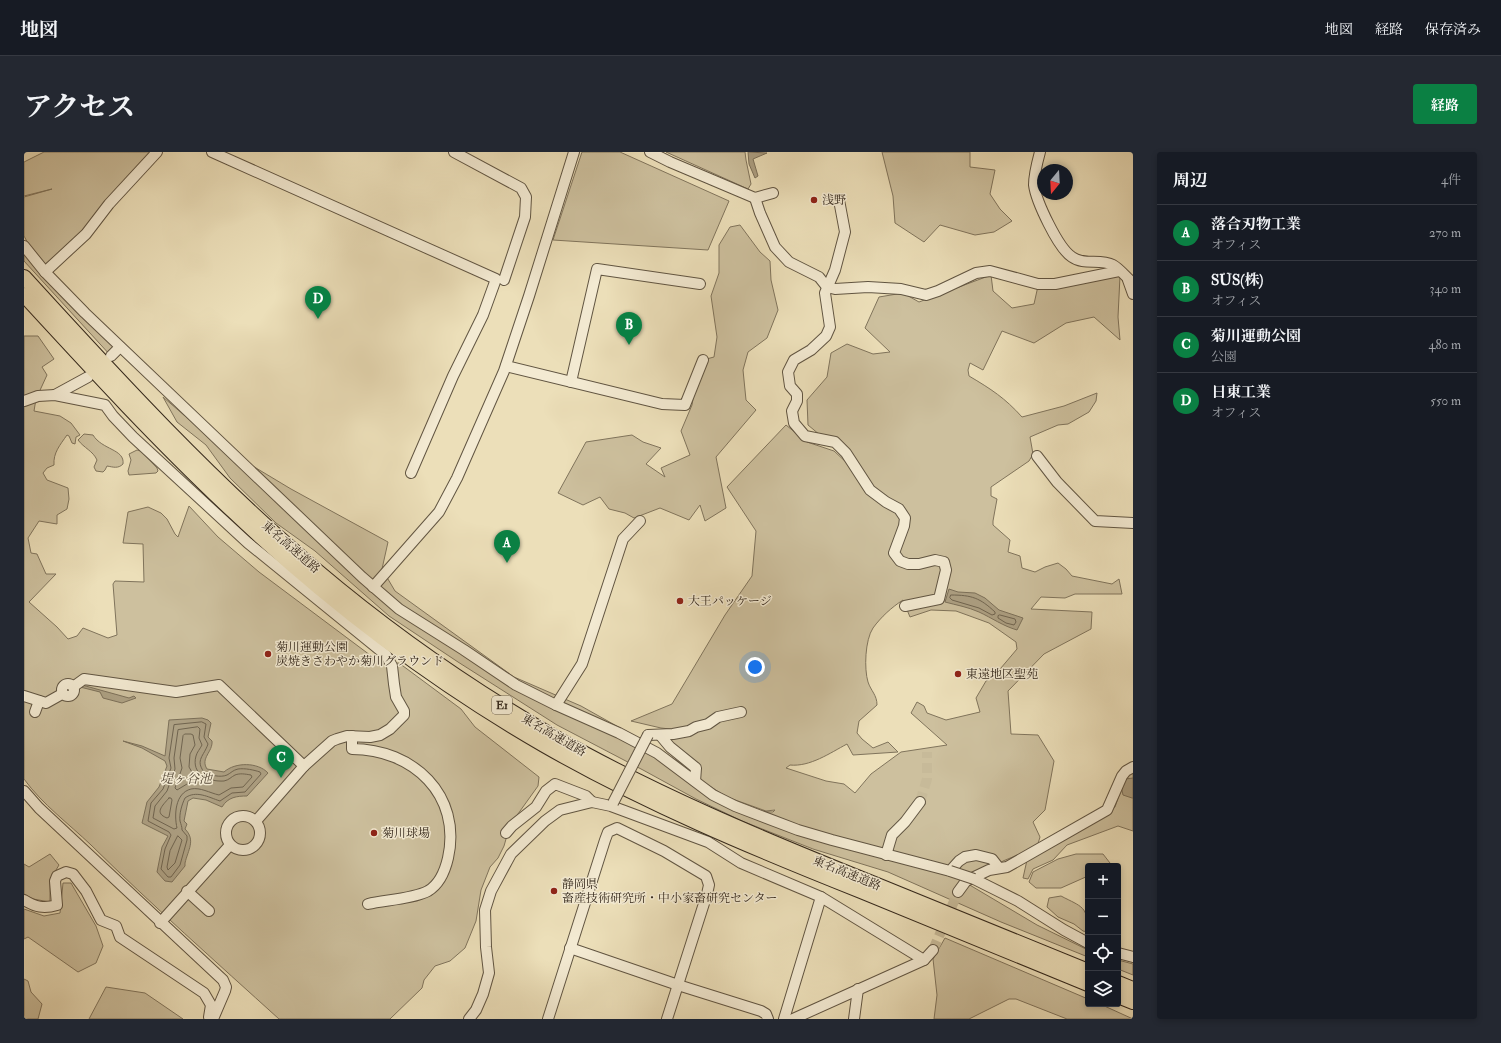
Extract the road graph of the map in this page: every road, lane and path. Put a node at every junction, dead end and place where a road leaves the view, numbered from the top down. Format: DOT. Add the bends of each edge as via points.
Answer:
graph roads {
  1 [pos="157,152"];
  2 [pos="212,152"];
  3 [pos="454,152"];
  4 [pos="574,152"];
  5 [pos="650,152"];
  6 [pos="1040,152"];
  7 [pos="772,193"];
  8 [pos="756,198"];
  9 [pos="839,200"];
  10 [pos="24,246"];
  11 [pos="1119,271"];
  12 [pos="45,272"];
  13 [pos="24,277"];
  14 [pos="504,280"];
  15 [pos="1132,280"];
  16 [pos="700,284"];
  17 [pos="827,287"];
  18 [pos="24,294"];
  19 [pos="1133,294"];
  20 [pos="120,348"];
  21 [pos="111,356"];
  22 [pos="703,360"];
  23 [pos="506,366"];
  24 [pos="88,377"];
  25 [pos="571,382"];
  26 [pos="55,395"];
  27 [pos="24,401"];
  28 [pos="1037,456"];
  29 [pos="411,473"];
  30 [pos="640,521"];
  31 [pos="1133,523"];
  32 [pos="373,587"];
  33 [pos="906,606"];
  34 [pos="24,696"];
  35 [pos="39,700"];
  36 [pos="556,705"];
  37 [pos="35,712"];
  38 [pos="741,712"];
  39 [pos="660,735"];
  40 [pos="352,736"];
  41 [pos="304,766"];
  42 [pos="1133,767"];
  43 [pos="695,781"];
  44 [pos="24,791"];
  45 [pos="592,802"];
  46 [pos="920,802"];
  47 [pos="612,805"];
  48 [pos="256,821"];
  49 [pos="506,833"];
  50 [pos="230,845"];
  51 [pos="886,855"];
  52 [pos="999,868"];
  53 [pos="950,871"];
  54 [pos="187,891"];
  55 [pos="958,892"];
  56 [pos="822,897"];
  57 [pos="24,900"];
  58 [pos="368,904"];
  59 [pos="209,911"];
  60 [pos="160,923"];
  61 [pos="1085,941"];
  62 [pos="570,948"];
  63 [pos="933,950"];
  64 [pos="1121,954"];
  65 [pos="1133,957"];
  66 [pos="924,960"];
  67 [pos="1085,970"];
  68 [pos="1085,983"];
  69 [pos="1121,984"];
  70 [pos="678,986"];
  71 [pos="1133,989"];
  72 [pos="858,990"];
  73 [pos="1121,997"];
  74 [pos="1133,1002"];
  75 [pos="208,1019"];
  76 [pos="213,1019"];
  77 [pos="468,1019"];
  78 [pos="548,1019"];
  79 [pos="667,1019"];
  80 [pos="768,1019"];
  81 [pos="784,1019"];
  82 [pos="793,1019"];
  83 [pos="854,1019"];
  1 -- 12 [label="street" via="109,204 86,234"];
  2 -- 29 [label="street" via="496,279 483,315 453,376"];
  3 -- 14 [label="street" via="521,188 526,197 524,217"];
  4 -- 23 [label="street"];
  5 -- 8 [label="street"];
  6 -- 11 [label="street" via="1034,185 1038,202 1060,245 1071,257 1082,262 1101,262 1113,265"];
  7 -- 8 [label="street"];
  8 -- 17 [label="street" via="775,247 790,262 819,277"];
  9 -- 17 [label="street" via="845,232 835,270"];
  10 -- 12 [label="street"];
  11 -- 15 [label="street"];
  11 -- 17 [label="street" via="1055,284 1038,284 990,271 976,273 926,295 901,289"];
  12 -- 20 [label="street"];
  13 -- 67 [label="highway, 東名高速道路 / E1" via="162,425 243,505 317,571 379,620 488,696 549,734 606,765 723,821"];
  15 -- 19 [label="street"];
  16 -- 25 [label="street" via="597,269"];
  17 -- 33 [label="street" via="824,293 830,328 826,336 811,350 794,360 788,372 790,386 797,394 792,411 794,423 805,436 835,442 846,453 870,490 900,509 905,518 904,526 894,553 900,561 908,564 935,560 944,562 946,570 939,599"];
  18 -- 68 [label="highway, 東名高速道路 / E1" via="164,444 235,514 310,580 372,629 482,706 607,779 718,832"];
  20 -- 21 [label="street"];
  20 -- 32 [label="street"];
  22 -- 25 [label="street" via="685,405 662,404"];
  23 -- 25 [label="street"];
  23 -- 32 [label="street" via="457,478 439,512"];
  24 -- 26 [label="street"];
  26 -- 27 [label="street" via="38,396"];
  26 -- 40 [label="street" via="105,405 133,437 248,543 386,655 392,666 396,697 404,715 380,735"];
  28 -- 31 [label="street" via="1057,482 1094,521"];
  30 -- 36 [label="street" via="623,539 582,664"];
  32 -- 36 [label="street" via="399,609 516,685"];
  34 -- 35 [label="street"];
  35 -- 37 [label="street"];
  35 -- 41 [label="street" via="46,703 62,694 71,695 73,686 84,679 176,692 219,686"];
  36 -- 43 [label="street" via="657,753"];
  38 -- 39 [label="street" via="718,717 689,731"];
  39 -- 43 [label="street" via="670,747 696,768"];
  39 -- 47 [label="street, bridge" via="648,735"];
  40 -- 41 [label="street" via="337,739"];
  40 -- 58 [label="street" via="352,749 374,751 402,760 424,775 442,798 450,828 447,862 436,884 418,895"];
  41 -- 48 [label="street"];
  42 -- 52 [label="street" via="1122,776 1107,810 1007,867"];
  43 -- 51 [label="street" via="713,795 742,809 798,830"];
  44 -- 60 [label="street"];
  45 -- 47 [label="street"];
  45 -- 49 [label="street" via="586,796 555,784 536,807"];
  45 -- 77 [label="street" via="560,810 511,854 491,891 485,910 489,973 476,1010"];
  46 -- 51 [label="street" via="892,835"];
  47 -- 56 [label="street" via="708,842 741,863"];
  48 -- 50 [label="street" via="260,836 255,846 240,850"];
  48 -- 50 [label="street" via="241,815 231,820 225,835"];
  50 -- 54 [label="street"];
  51 -- 53 [label="street"];
  52 -- 53 [label="street" via="992,859 976,855 965,857"];
  52 -- 55 [label="street" via="966,881"];
  53 -- 61 [label="street, bridge" via="996,889"];
  54 -- 59 [label="street"];
  54 -- 60 [label="street"];
  56 -- 66 [label="street"];
  56 -- 81 [label="street"];
  57 -- 75 [label="street" via="29,904 46,908 57,905 57,876 66,872 73,874 101,920 116,926 120,937 204,993 211,1005"];
  60 -- 76 [label="street" via="223,980 226,987"];
  62 -- 70 [label="street"];
  62 -- 70 [label="street" via="608,832 617,828 664,851 706,876 707,894"];
  62 -- 78 [label="street"];
  63 -- 66 [label="street"];
  64 -- 65 [label="street"];
  66 -- 72 [label="street"];
  69 -- 71 [label="highway"];
  70 -- 79 [label="street"];
  70 -- 80 [label="street" via="761,1011"];
  72 -- 82 [label="street"];
  72 -- 83 [label="street"];
  73 -- 74 [label="highway"];
}
